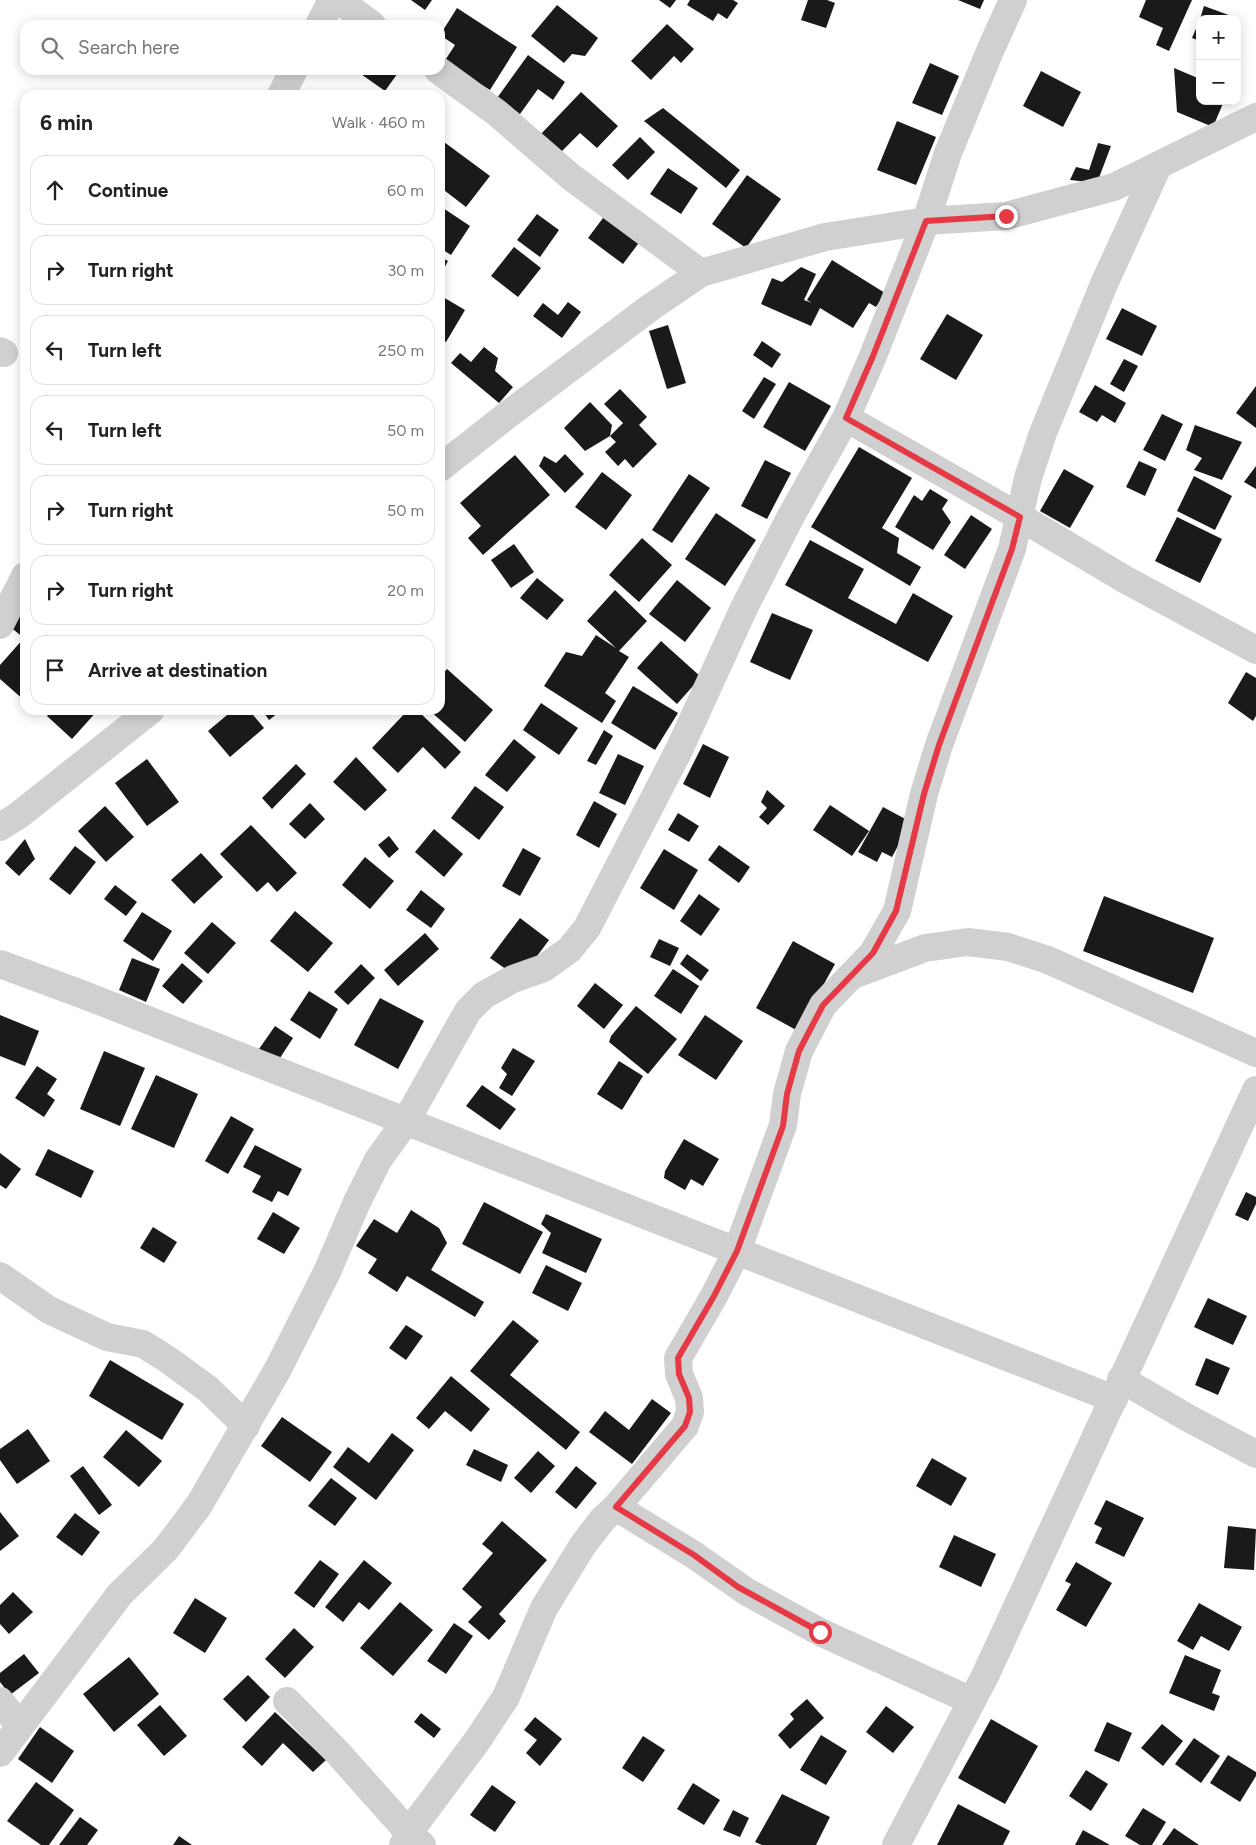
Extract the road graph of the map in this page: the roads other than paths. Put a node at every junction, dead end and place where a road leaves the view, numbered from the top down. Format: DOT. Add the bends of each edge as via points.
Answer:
graph roads {
  1 [pos="332,0"];
  2 [pos="339,0"];
  3 [pos="1013,0"];
  4 [pos="322,20"];
  5 [pos="365,20"];
  6 [pos="291,75"];
  7 [pos="445,75"];
  8 [pos="284,90"];
  9 [pos="1256,117"];
  10 [pos="1158,166"];
  11 [pos="926,221"];
  12 [pos="701,273"];
  13 [pos="846,418"];
  14 [pos="445,464"];
  15 [pos="1020,517"];
  16 [pos="20,586"];
  17 [pos="0,626"];
  18 [pos="1256,650"];
  19 [pos="145,715"];
  20 [pos="0,827"];
  21 [pos="0,964"];
  22 [pos="853,976"];
  23 [pos="1256,1053"];
  24 [pos="1256,1090"];
  25 [pos="406,1122"];
  26 [pos="737,1251"];
  27 [pos="0,1276"];
  28 [pos="1118,1389"];
  29 [pos="246,1426"];
  30 [pos="1256,1454"];
  31 [pos="616,1507"];
  32 [pos="0,1701"];
  33 [pos="287,1701"];
  34 [pos="972,1701"];
  35 [pos="20,1726"];
  36 [pos="0,1752"];
  37 [pos="412,1841"];
  38 [pos="896,1845"];
  1 -- 4 [label="street"];
  2 -- 5 [label="street"];
  3 -- 11 [label="street" via="948,153"];
  6 -- 8 [label="street"];
  7 -- 12 [label="street" via="497,113 571,177"];
  9 -- 10 [label="street"];
  10 -- 11 [label="street" via="1114,187 1006,216"];
  10 -- 15 [label="street" via="1104,284 1043,433 1028,478"];
  11 -- 12 [label="street" via="825,237"];
  11 -- 13 [label="street"];
  12 -- 14 [label="street" via="651,307"];
  13 -- 15 [label="street"];
  13 -- 25 [label="street" via="744,608 679,750 587,928 568,950 544,968 513,979 484,995 468,1011"];
  15 -- 18 [label="street" via="1126,580"];
  15 -- 22 [label="street" via="1012,549 939,745 896,911 873,953"];
  16 -- 17 [label="street"];
  19 -- 20 [label="street"];
  21 -- 25 [label="street"];
  22 -- 23 [label="street" via="925,948 968,942 1008,947 1048,960"];
  22 -- 26 [label="street" via="823,1005 799,1051 787,1094 783,1126"];
  24 -- 28 [label="street"];
  25 -- 26 [label="street"];
  25 -- 29 [label="street" via="378,1160 356,1202 327,1272"];
  26 -- 28 [label="street"];
  26 -- 31 [label="street" via="678,1358 679,1374 689,1398 690,1412 685,1426"];
  27 -- 29 [label="street" via="50,1310 107,1337 143,1344 208,1389"];
  28 -- 30 [label="street" via="1188,1418"];
  28 -- 34 [label="street"];
  29 -- 35 [label="street" via="199,1505 166,1549 120,1594"];
  31 -- 34 [label="street" via="694,1555 738,1587 828,1636"];
  31 -- 37 [label="street" via="583,1545 544,1608 506,1697"];
  32 -- 35 [label="street"];
  33 -- 37 [label="street" via="338,1753"];
  34 -- 38 [label="street"];
  35 -- 36 [label="street"];
}
